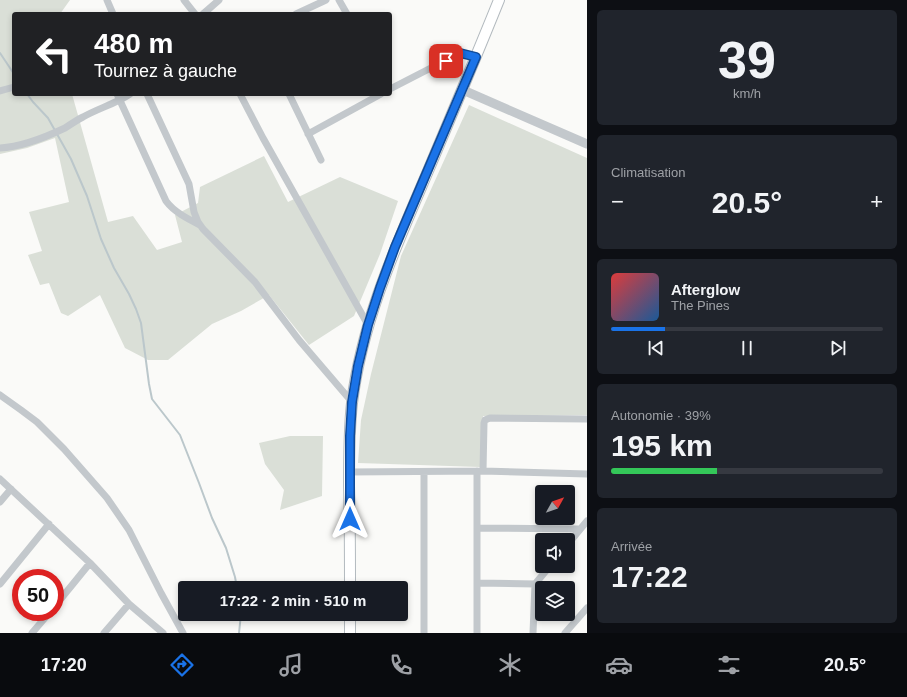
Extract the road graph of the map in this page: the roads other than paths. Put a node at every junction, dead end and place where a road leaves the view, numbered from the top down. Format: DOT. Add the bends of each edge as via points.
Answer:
graph roads {
  1 [pos="108,0"];
  2 [pos="184,0"];
  3 [pos="219,0"];
  4 [pos="326,0"];
  5 [pos="339,0"];
  6 [pos="500,0"];
  7 [pos="112,12"];
  8 [pos="193,12"];
  9 [pos="205,12"];
  10 [pos="300,12"];
  11 [pos="346,12"];
  12 [pos="476,57"];
  13 [pos="12,88"];
  14 [pos="392,88"];
  15 [pos="463,90"];
  16 [pos="0,91"];
  17 [pos="148,96"];
  18 [pos="241,96"];
  19 [pos="290,96"];
  20 [pos="377,96"];
  21 [pos="119,97"];
  22 [pos="308,134"];
  23 [pos="587,144"];
  24 [pos="0,148"];
  25 [pos="321,160"];
  26 [pos="201,226"];
  27 [pos="368,325"];
  28 [pos="0,395"];
  29 [pos="352,402"];
  30 [pos="587,419"];
  31 [pos="480,471"];
  32 [pos="349,472"];
  33 [pos="424,472"];
  34 [pos="587,474"];
  35 [pos="0,479"];
  36 [pos="11,489"];
  37 [pos="0,502"];
  38 [pos="587,521"];
  39 [pos="48,524"];
  40 [pos="477,528"];
  41 [pos="580,528"];
  42 [pos="575,535"];
  43 [pos="90,563"];
  44 [pos="544,573"];
  45 [pos="350,581"];
  46 [pos="538,581"];
  47 [pos="477,583"];
  48 [pos="0,584"];
  49 [pos="535,584"];
  50 [pos="64,595"];
  51 [pos="129,604"];
  52 [pos="587,608"];
  53 [pos="42,621"];
  54 [pos="350,621"];
  55 [pos="32,633"];
  56 [pos="104,633"];
  57 [pos="163,633"];
  58 [pos="182,633"];
  59 [pos="350,633"];
  60 [pos="424,633"];
  61 [pos="476,633"];
  62 [pos="533,633"];
  63 [pos="565,633"];
  1 -- 7 [label="street"];
  2 -- 8 [label="street"];
  3 -- 9 [label="street"];
  4 -- 10 [label="street"];
  5 -- 11 [label="street"];
  6 -- 12 [label="main road"];
  12 -- 14 [label="street" via="460,53"];
  12 -- 15 [label="main road"];
  13 -- 16 [label="street"];
  15 -- 23 [label="street"];
  15 -- 27 [label="main road" via="395,247"];
  17 -- 26 [label="street" via="189,184 194,212"];
  18 -- 27 [label="street"];
  19 -- 22 [label="street"];
  20 -- 22 [label="street"];
  21 -- 24 [label="street" via="65,128 37,140"];
  21 -- 26 [label="street" via="166,201 176,211"];
  22 -- 25 [label="street"];
  26 -- 29 [label="street" via="255,282 299,340"];
  27 -- 29 [label="main road"];
  28 -- 58 [label="street" via="37,422 107,498 129,530"];
  29 -- 32 [label="main road"];
  30 -- 31 [label="street" via="485,420"];
  31 -- 33 [label="street"];
  31 -- 34 [label="street"];
  31 -- 40 [label="street"];
  32 -- 33 [label="street"];
  32 -- 45 [label="main road"];
  33 -- 60 [label="street"];
  35 -- 36 [label="street"];
  36 -- 37 [label="street"];
  36 -- 39 [label="street"];
  38 -- 41 [label="street"];
  39 -- 43 [label="street"];
  39 -- 48 [label="street"];
  40 -- 41 [label="street"];
  40 -- 47 [label="street"];
  41 -- 42 [label="street"];
  43 -- 50 [label="street"];
  43 -- 51 [label="street"];
  44 -- 46 [label="street"];
  47 -- 49 [label="street"];
  47 -- 61 [label="street"];
  49 -- 62 [label="street"];
  51 -- 56 [label="street"];
  51 -- 57 [label="street"];
  52 -- 63 [label="street"];
  53 -- 55 [label="street"];
  54 -- 59 [label="main road"];
}
